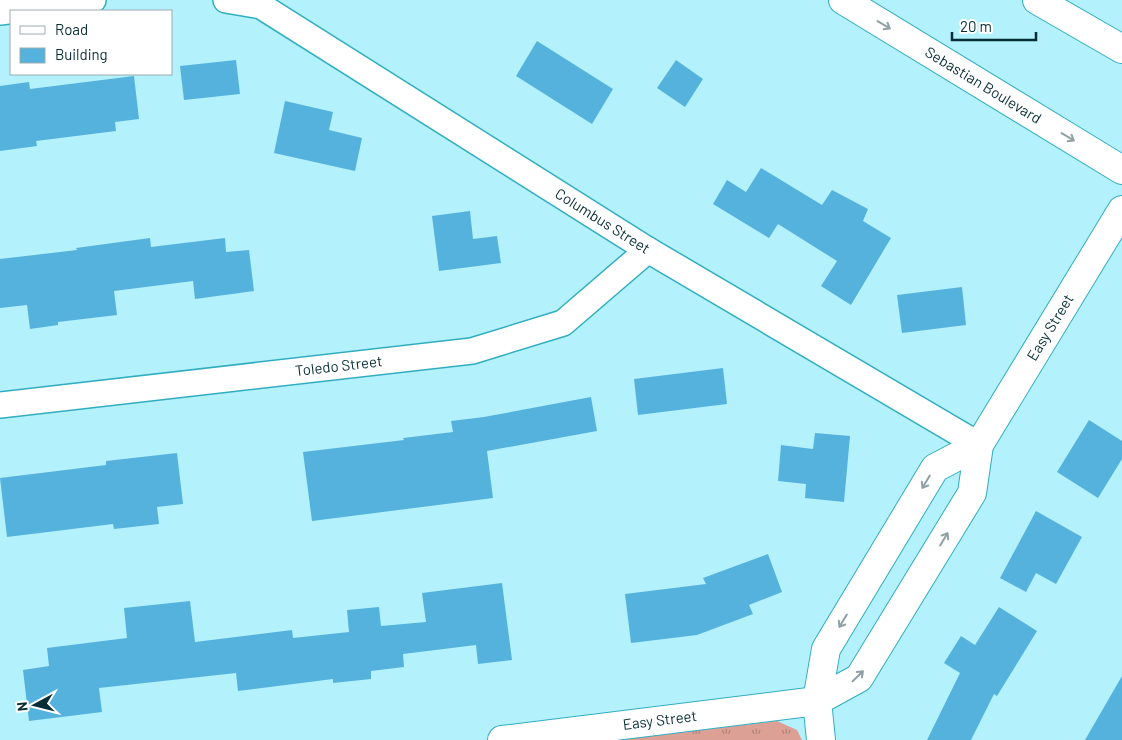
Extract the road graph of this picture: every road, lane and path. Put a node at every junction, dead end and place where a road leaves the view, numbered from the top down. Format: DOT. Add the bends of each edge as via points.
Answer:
graph roads {
  1 [pos="93,0"];
  2 [pos="226,0"];
  3 [pos="843,0"];
  4 [pos="1036,0"];
  5 [pos="16,10"];
  6 [pos="1122,50"];
  7 [pos="1122,170"];
  8 [pos="1122,210"];
  9 [pos="648,250"];
  10 [pos="0,405"];
  11 [pos="979,445"];
  12 [pos="817,701"];
  13 [pos="502,740"];
  14 [pos="821,740"];
  1 -- 5 [label="street"];
  2 -- 9 [label="street, Columbus Street" via="261,6"];
  3 -- 7 [label="street, Sebastian Boulevard, one-way"];
  4 -- 6 [label="street"];
  8 -- 11 [label="street, Easy Street"];
  9 -- 10 [label="street, Toledo Street" via="563,323 472,351"];
  9 -- 11 [label="street, Columbus Street"];
  12 -- 11 [label="street, Easy Street, one-way" via="859,678 972,493"];
  11 -- 12 [label="street, one-way" via="935,468 826,649"];
  12 -- 13 [label="street, Easy Street"];
  12 -- 14 [label="street"];
}
